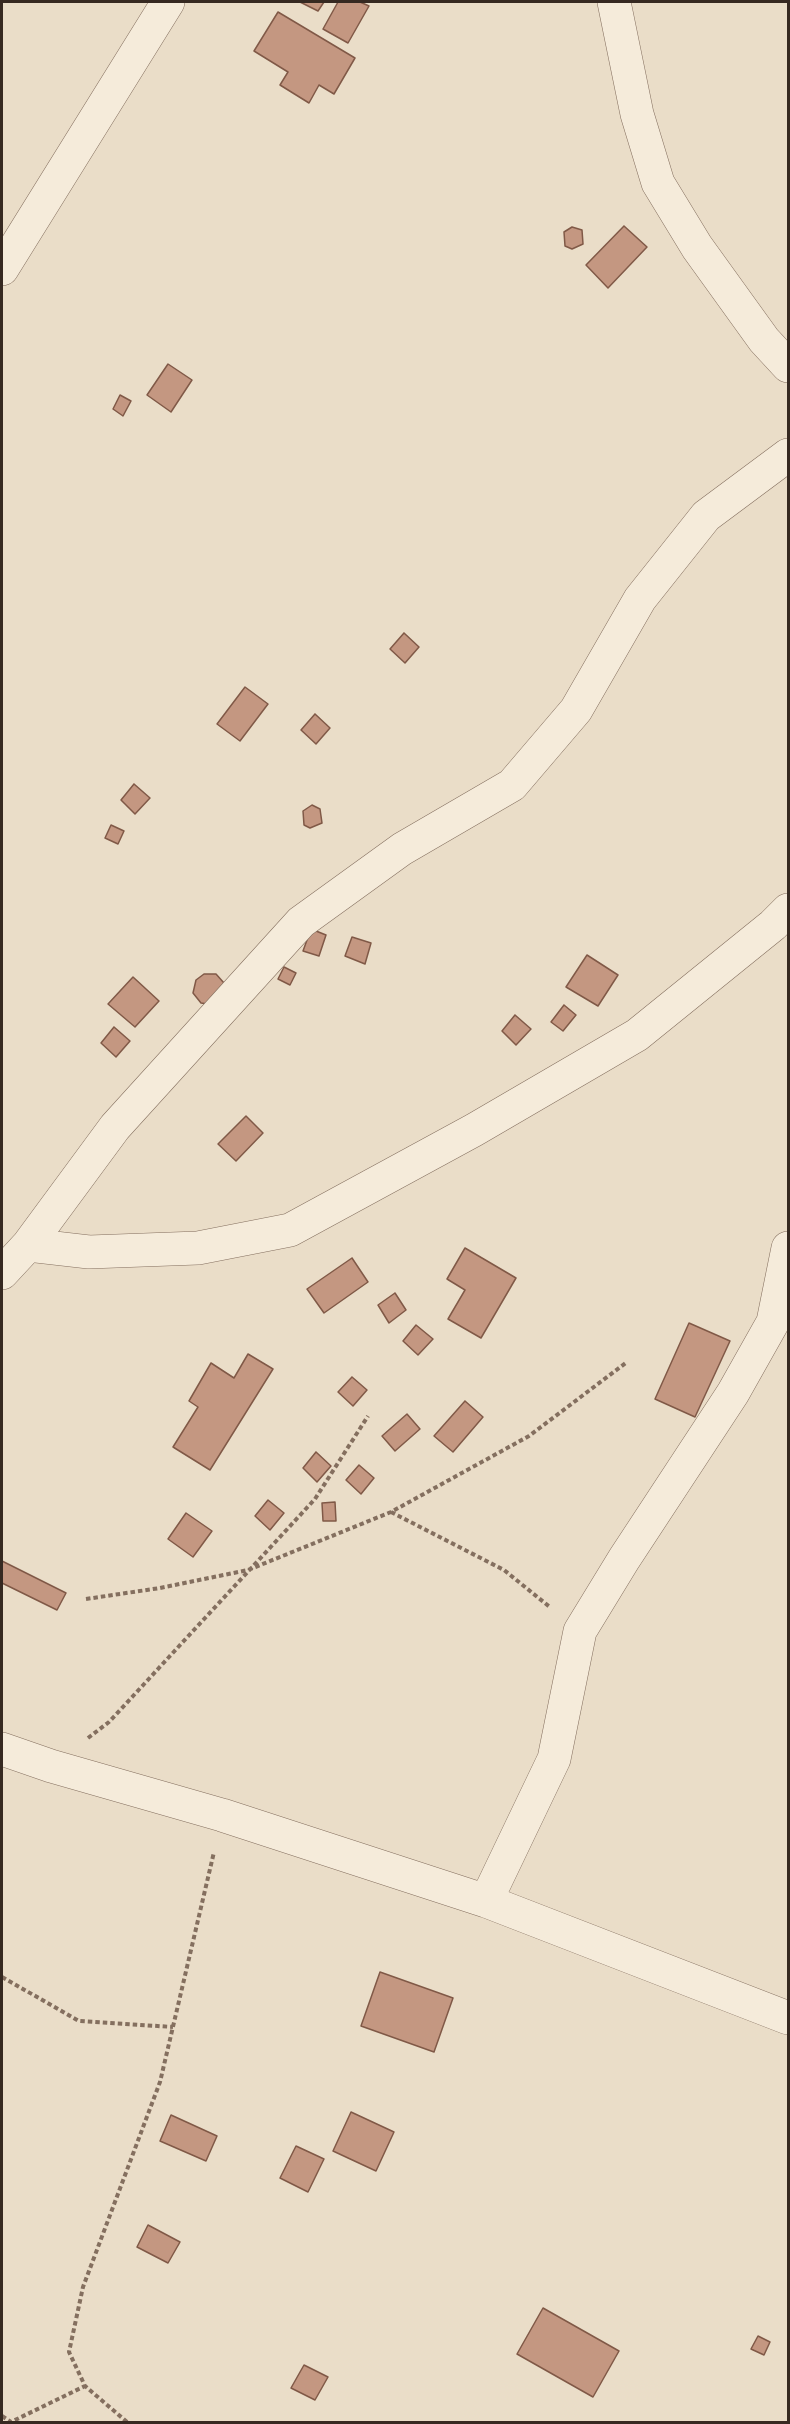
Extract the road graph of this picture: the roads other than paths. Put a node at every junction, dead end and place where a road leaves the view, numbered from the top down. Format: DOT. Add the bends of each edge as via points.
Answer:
graph roads {
  1 [pos="168,2"];
  2 [pos="614,2"];
  3 [pos="2,269"];
  4 [pos="789,366"];
  5 [pos="789,455"];
  6 [pos="783,924"];
  7 [pos="28,1245"];
  8 [pos="789,1248"];
  9 [pos="2,1273"];
  10 [pos="2,1749"];
  11 [pos="486,1901"];
  12 [pos="789,2018"];
  1 -- 3 [label="street"];
  2 -- 4 [label="street" via="637,114 658,183 764,340"];
  5 -- 7 [label="street" via="706,516 640,599 576,710 512,784 402,849 301,922 115,1127"];
  6 -- 7 [label="street" via="637,1035 290,1230 198,1248 90,1252"];
  7 -- 9 [label="street"];
  8 -- 11 [label="street" via="773,1322 733,1393 580,1631 554,1760"];
  10 -- 11 [label="street"];
  11 -- 12 [label="street"];
}
